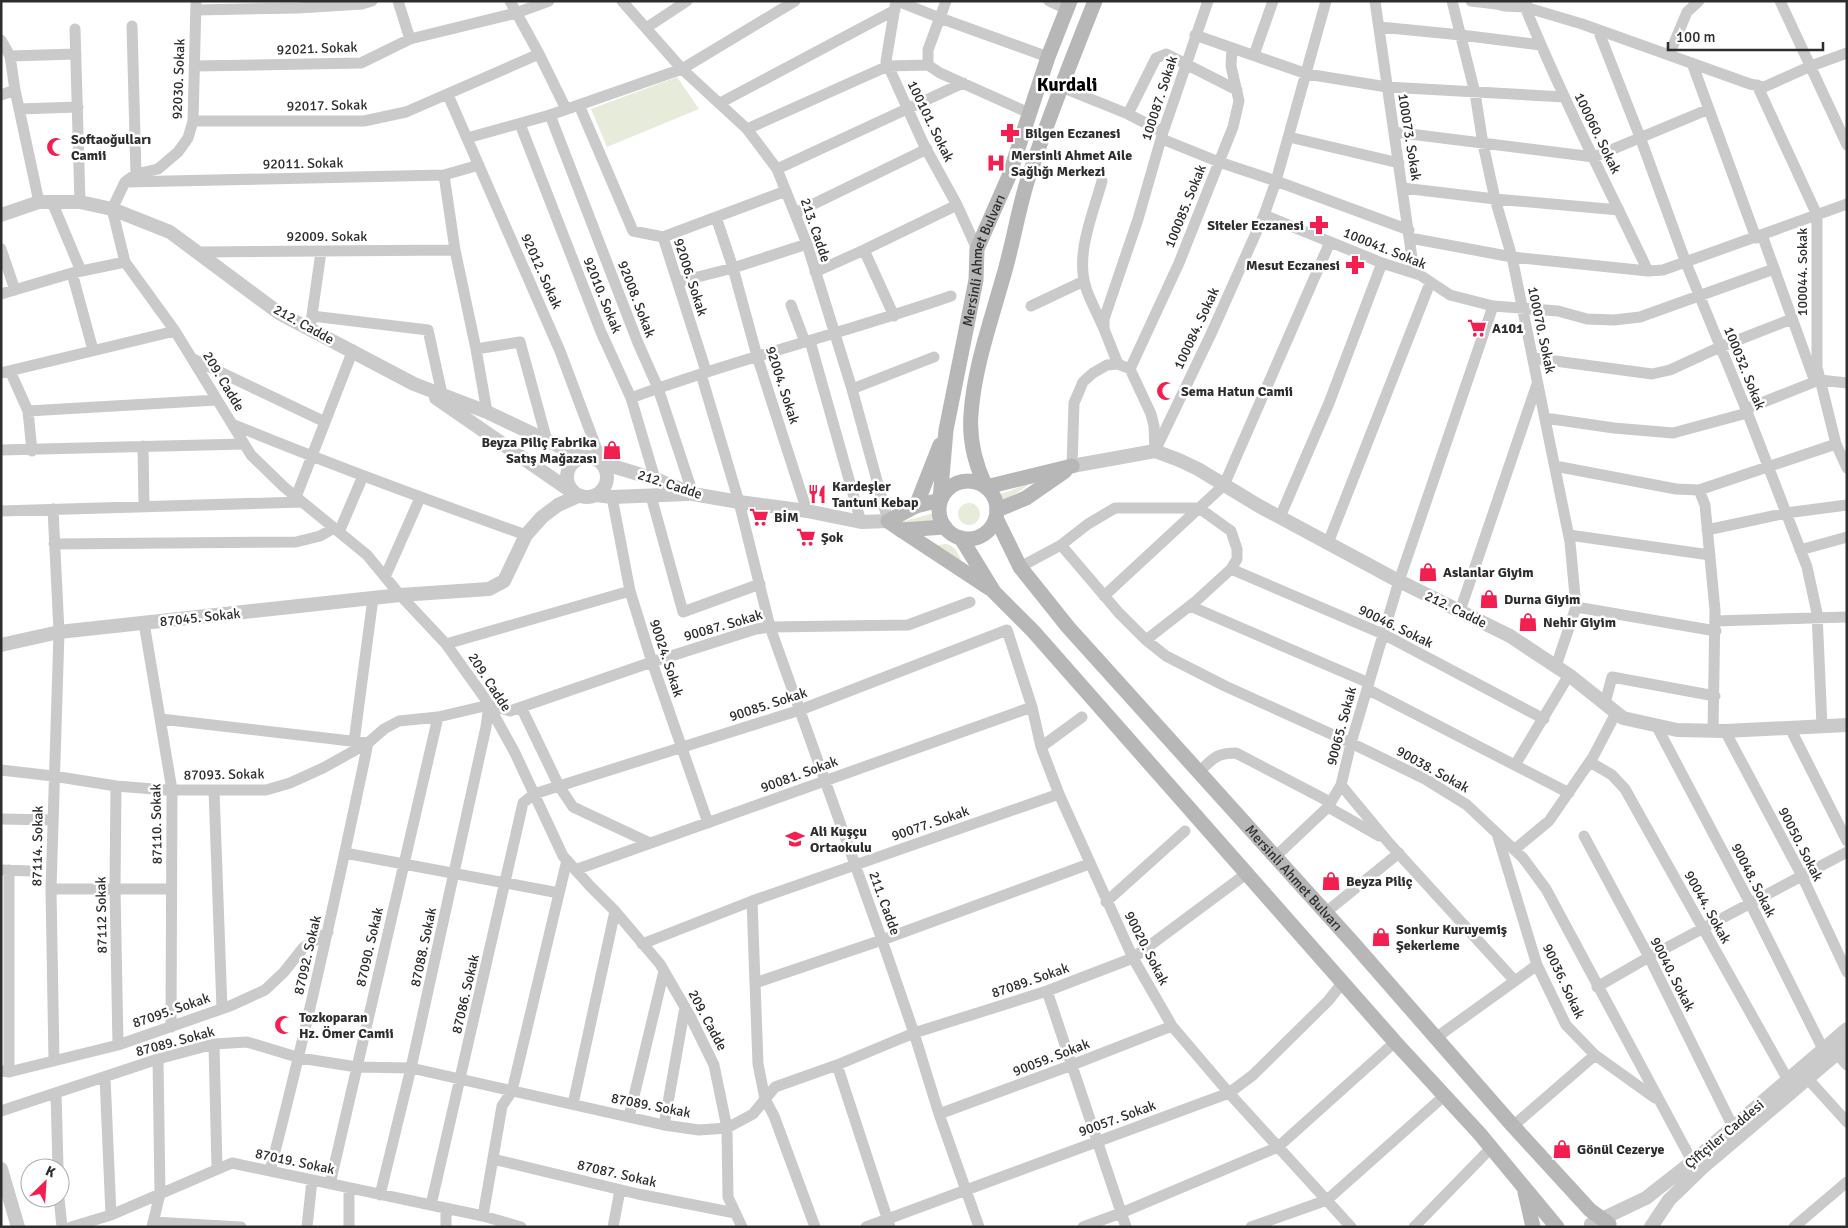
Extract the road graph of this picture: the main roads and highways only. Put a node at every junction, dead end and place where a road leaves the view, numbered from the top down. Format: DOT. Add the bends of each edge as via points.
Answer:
graph roads {
  1 [pos="1094,1"];
  2 [pos="1069,5"];
  3 [pos="946,430"];
  4 [pos="986,487"];
  5 [pos="940,500"];
  6 [pos="916,506"];
  7 [pos="996,514"];
  8 [pos="894,526"];
  9 [pos="945,527"];
  10 [pos="961,538"];
  11 [pos="994,592"];
  12 [pos="1523,1186"];
  13 [pos="1601,1224"];
  14 [pos="1533,1227"];
  15 [pos="1557,1227"];
  1 -- 4 [label="main road, Mersinli Ahmet Bulvarı" via="1027,184 975,379 970,415 973,452"];
  2 -- 3 [label="main road, Mersinli Ahmet Bulvarı" via="1048,57 1009,176 977,249 976,280"];
  3 -- 5 [label="main road, Mersinli Ahmet Bulvarı"];
  3 -- 6 [label="main road"];
  4 -- 5 [label="main road" via="978,482 960,482 945,492"];
  4 -- 7 [label="main road" via="996,501"];
  4 -- 7 [label="main road" via="1072,466"];
  5 -- 6 [label="main road"];
  5 -- 9 [label="main road" via="940,519"];
  6 -- 8 [label="main road"];
  7 -- 10 [label="main road" via="986,533 970,539"];
  7 -- 13 [label="main road, Mersinli Ahmet Bulvarı" via="1020,567 1068,627"];
  8 -- 9 [label="main road"];
  8 -- 11 [label="main road"];
  9 -- 10 [label="main road"];
  10 -- 11 [label="main road"];
  11 -- 12 [label="main road" via="1033,631"];
  12 -- 14 [label="main road"];
  12 -- 15 [label="main road"];
}
